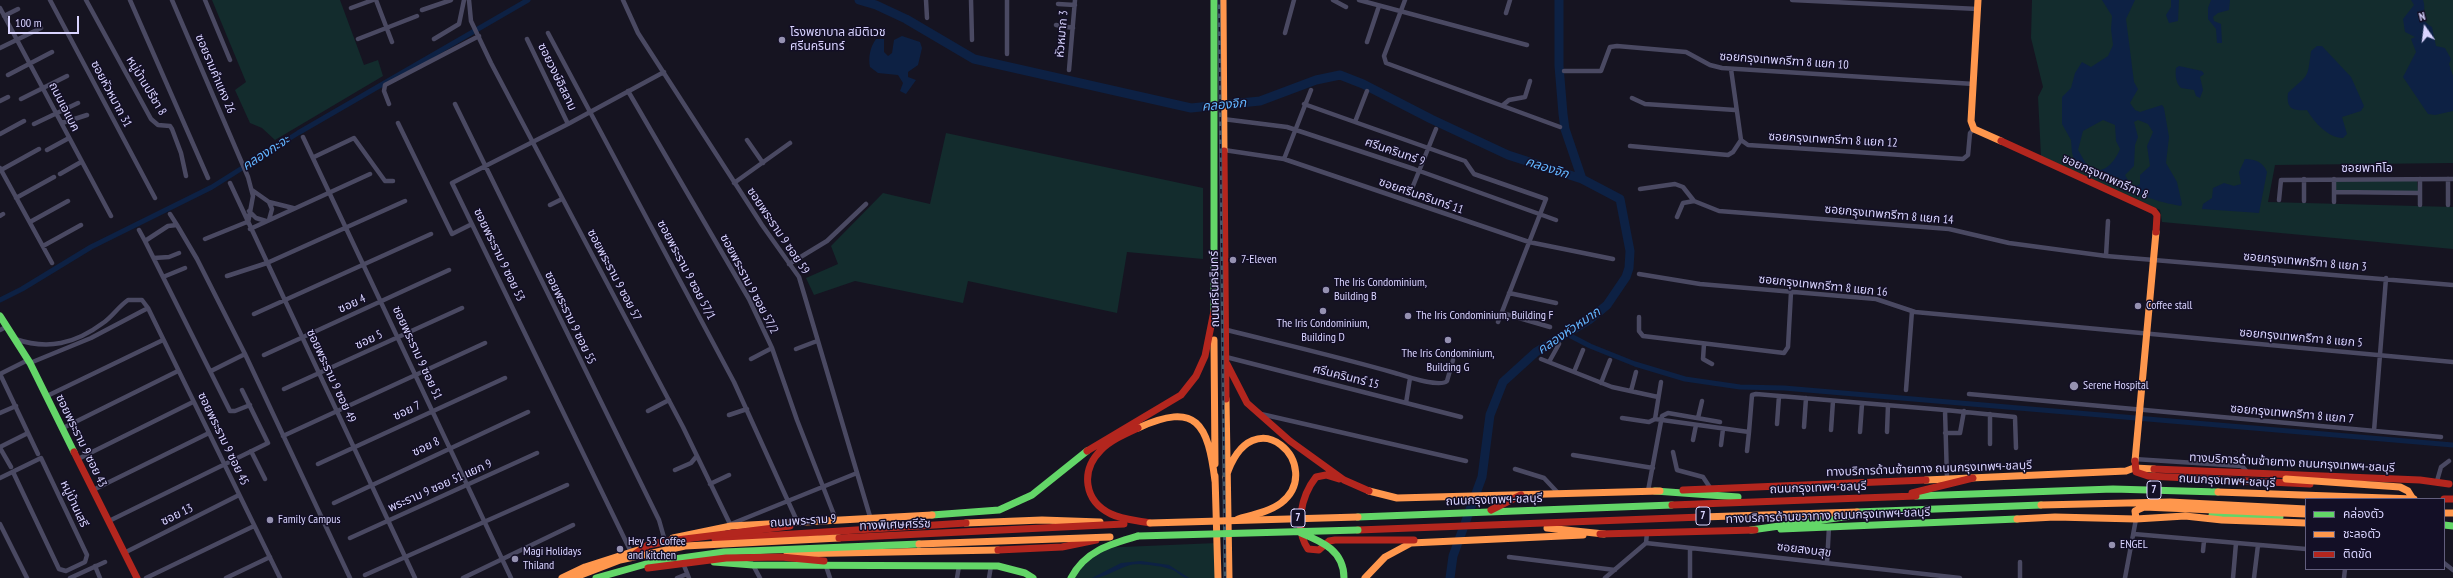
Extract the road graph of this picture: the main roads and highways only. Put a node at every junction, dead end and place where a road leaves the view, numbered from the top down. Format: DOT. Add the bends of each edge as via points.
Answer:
graph roads {
  1 [pos="1214,0"];
  2 [pos="1223,0"];
  3 [pos="1978,0"];
  4 [pos="1214,311"];
  5 [pos="0,316"];
  6 [pos="3,328"];
  7 [pos="1226,361"];
  8 [pos="2134,468"];
  9 [pos="2143,468"];
  10 [pos="2188,470"];
  11 [pos="2209,470"];
  12 [pos="1226,476"];
  13 [pos="2148,476"];
  14 [pos="1973,478"];
  15 [pos="2188,478"];
  16 [pos="1344,480"];
  17 [pos="1215,481"];
  18 [pos="2451,484"];
  19 [pos="1651,491"];
  20 [pos="1521,495"];
  21 [pos="1893,497"];
  22 [pos="2383,498"];
  23 [pos="2412,498"];
  24 [pos="1774,500"];
  25 [pos="2305,509"];
  26 [pos="1894,510"];
  27 [pos="1486,512"];
  28 [pos="2305,514"];
  29 [pos="2185,516"];
  30 [pos="1238,519"];
  31 [pos="2136,519"];
  32 [pos="2305,519"];
  33 [pos="862,520"];
  34 [pos="1223,520"];
  35 [pos="1150,523"];
  36 [pos="2305,523"];
  37 [pos="1124,524"];
  38 [pos="1512,525"];
  39 [pos="790,526"];
  40 [pos="1751,530"];
  41 [pos="1299,532"];
  42 [pos="794,533"];
  43 [pos="1223,534"];
  44 [pos="1604,534"];
  45 [pos="1138,536"];
  46 [pos="1110,537"];
  47 [pos="1426,540"];
  48 [pos="646,548"];
  49 [pos="631,554"];
  50 [pos="794,554"];
  51 [pos="681,561"];
  52 [pos="825,563"];
  53 [pos="639,565"];
  54 [pos="1367,577"];
  55 [pos="136,578"];
  56 [pos="562,578"];
  57 [pos="573,578"];
  58 [pos="596,578"];
  59 [pos="608,578"];
  60 [pos="1033,578"];
  61 [pos="1071,578"];
  62 [pos="1218,578"];
  63 [pos="1229,578"];
  64 [pos="1344,578"];
  1 -- 4 [label="main road, ถนนศรีนครินทร์"];
  2 -- 7 [label="main road, ถนนศรีนครินทร์"];
  3 -- 8 [label="main road, ซอยกรุงเทพกรีฑา 8" via="1971,121 1974,129 2154,211 2158,220"];
  4 -- 17 [label="main road, ถนนศรีนครินทร์"];
  4 -- 33 [label="main road" via="1208,352 1200,372 1186,390 1169,403 1084,453 1032,495 999,510"];
  5 -- 6 [label="main road, ซอยพระราม 9 ซอย 43"];
  6 -- 55 [label="main road, ซอยพระราม 9 ซอย 43" via="29,362"];
  7 -- 12 [label="main road, ถนนศรีนครินทร์"];
  7 -- 16 [label="main road, ทางบริการด้านซ้ายทาง ถนนกรุงเทพฯ-ชลบุรี" via="1236,386 1258,414"];
  8 -- 9 [label="main road, ทางบริการด้านซ้ายทาง ถนนกรุงเทพฯ-ชลบุรี"];
  8 -- 13 [label="main road, ทางบริการด้านซ้ายทาง ถนนกรุงเทพฯ-ชลบุรี" via="2140,475"];
  8 -- 14 [label="main road, ทางบริการด้านซ้ายทาง ถนนกรุงเทพฯ-ชลบุรี" via="2126,471"];
  9 -- 10 [label="main road, ทางบริการด้านซ้ายทาง ถนนกรุงเทพฯ-ชลบุรี"];
  9 -- 13 [label="main road"];
  10 -- 11 [label="main road, ทางบริการด้านซ้ายทาง ถนนกรุงเทพฯ-ชลบุรี"];
  10 -- 15 [label="main road"];
  11 -- 18 [label="main road, ทางบริการด้านซ้ายทาง ถนนกรุงเทพฯ-ชลบุรี" via="2437,481"];
  11 -- 23 [label="main road, bridge" via="2232,475 2395,486 2408,491"];
  12 -- 30 [label="main road" via="1237,450 1251,440 1272,440 1292,455 1294,461 1296,480 1289,495 1274,507"];
  12 -- 63 [label="main road, ถนนศรีนครินทร์"];
  13 -- 15 [label="main road, ทางบริการด้านซ้ายทาง ถนนกรุงเทพฯ-ชลบุรี"];
  14 -- 19 [label="main road, ทางบริการด้านซ้ายทาง ถนนกรุงเทพฯ-ชลบุรี"];
  14 -- 21 [label="main road"];
  15 -- 18 [label="main road, ทางบริการด้านซ้ายทาง ถนนกรุงเทพฯ-ชลบุรี" via="2388,487"];
  16 -- 20 [label="main road, ทางบริการด้านซ้ายทาง ถนนกรุงเทพฯ-ชลบุรี" via="1363,489 1397,498"];
  16 -- 47 [label="main road" via="1326,475 1316,476 1305,492 1302,539 1308,549 1319,550 1329,541 1335,540"];
  17 -- 35 [label="main road" via="1211,448 1203,428 1193,420 1179,415 1160,418 1102,449 1086,472 1086,483 1096,505 1109,514"];
  17 -- 62 [label="main road, ถนนศรีนครินทร์"];
  19 -- 20 [label="main road, ทางบริการด้านซ้ายทาง ถนนกรุงเทพฯ-ชลบุรี"];
  19 -- 24 [label="main road"];
  20 -- 27 [label="main road"];
  21 -- 22 [label="main road, ถนนกรุงเทพฯ-ชลบุรี / 7" via="2113,489"];
  21 -- 24 [label="main road, ถนนกรุงเทพฯ-ชลบุรี / 7"];
  24 -- 27 [label="main road, ถนนกรุงเทพฯ-ชลบุรี / 7"];
  25 -- 26 [label="main road, ถนนกรุงเทพฯ-ชลบุรี / 7" via="2138,502"];
  26 -- 38 [label="main road, ถนนกรุงเทพฯ-ชลบุรี / 7"];
  26 -- 40 [label="main road"];
  27 -- 30 [label="main road, ถนนกรุงเทพฯ-ชลบุรี / 7, bridge"];
  28 -- 31 [label="main road" via="2144,507 2135,511"];
  29 -- 31 [label="main road, ทางบริการด้านขวาทาง ถนนกรุงเทพฯ-ชลบุรี"];
  29 -- 32 [label="main road" via="2234,515"];
  29 -- 36 [label="main road, ทางบริการด้านขวาทาง ถนนกรุงเทพฯ-ชลบุรี"];
  30 -- 34 [label="main road, ถนนกรุงเทพฯ-ชลบุรี / 7, bridge"];
  31 -- 40 [label="main road, ทางบริการด้านขวาทาง ถนนกรุงเทพฯ-ชลบุรี" via="2055,517"];
  33 -- 42 [label="main road"];
  33 -- 48 [label="main road" via="731,525 684,535"];
  34 -- 35 [label="main road, ทางพิเศษศรีรัช, bridge"];
  35 -- 37 [label="main road, ทางพิเศษศรีรัช"];
  37 -- 42 [label="main road, ถนนพระราม 9, bridge" via="1058,520"];
  37 -- 49 [label="main road, ทางพิเศษศรีรัช, bridge" via="759,541 685,546"];
  38 -- 41 [label="main road, ถนนกรุงเทพฯ-ชลบุรี / 7, bridge"];
  38 -- 44 [label="main road"];
  39 -- 49 [label="main road, bridge" via="648,545"];
  40 -- 44 [label="main road, ทางบริการด้านขวาทาง ถนนกรุงเทพฯ-ชลบุรี"];
  41 -- 43 [label="main road, ถนนกรุงเทพฯ-ชลบุรี / 7, bridge"];
  41 -- 64 [label="main road, bridge" via="1332,548 1343,566"];
  42 -- 48 [label="main road, ถนนพระราม 9" via="686,541"];
  42 -- 50 [label="main road" via="800,543 800,549"];
  43 -- 45 [label="main road, ทางพิเศษศรีรัช, bridge"];
  44 -- 47 [label="main road, ทางบริการด้านขวาทาง ถนนกรุงเทพฯ-ชลบุรี"];
  45 -- 46 [label="main road, ทางพิเศษศรีรัช"];
  45 -- 61 [label="main road" via="1099,548 1076,565"];
  46 -- 50 [label="main road, bridge" via="1062,547 950,552"];
  46 -- 53 [label="main road, ทางพิเศษศรีรัช, bridge" via="724,552"];
  47 -- 54 [label="main road, ทางบริการด้านขวาทาง ถนนกรุงเทพฯ-ชลบุรี" via="1391,551 1379,561"];
  48 -- 49 [label="main road, ถนนพระราม 9"];
  49 -- 56 [label="main road, ถนนพระราม 9" via="585,567"];
  49 -- 57 [label="main road, ทางพิเศษศรีรัช, bridge"];
  50 -- 51 [label="main road" via="725,556"];
  51 -- 52 [label="main road" via="753,565"];
  51 -- 59 [label="main road"];
  52 -- 53 [label="main road, bridge" via="759,557 702,560 648,568"];
  52 -- 60 [label="main road" via="991,566 1025,573"];
  53 -- 58 [label="main road, ทางพิเศษศรีรัช, bridge"];
}
